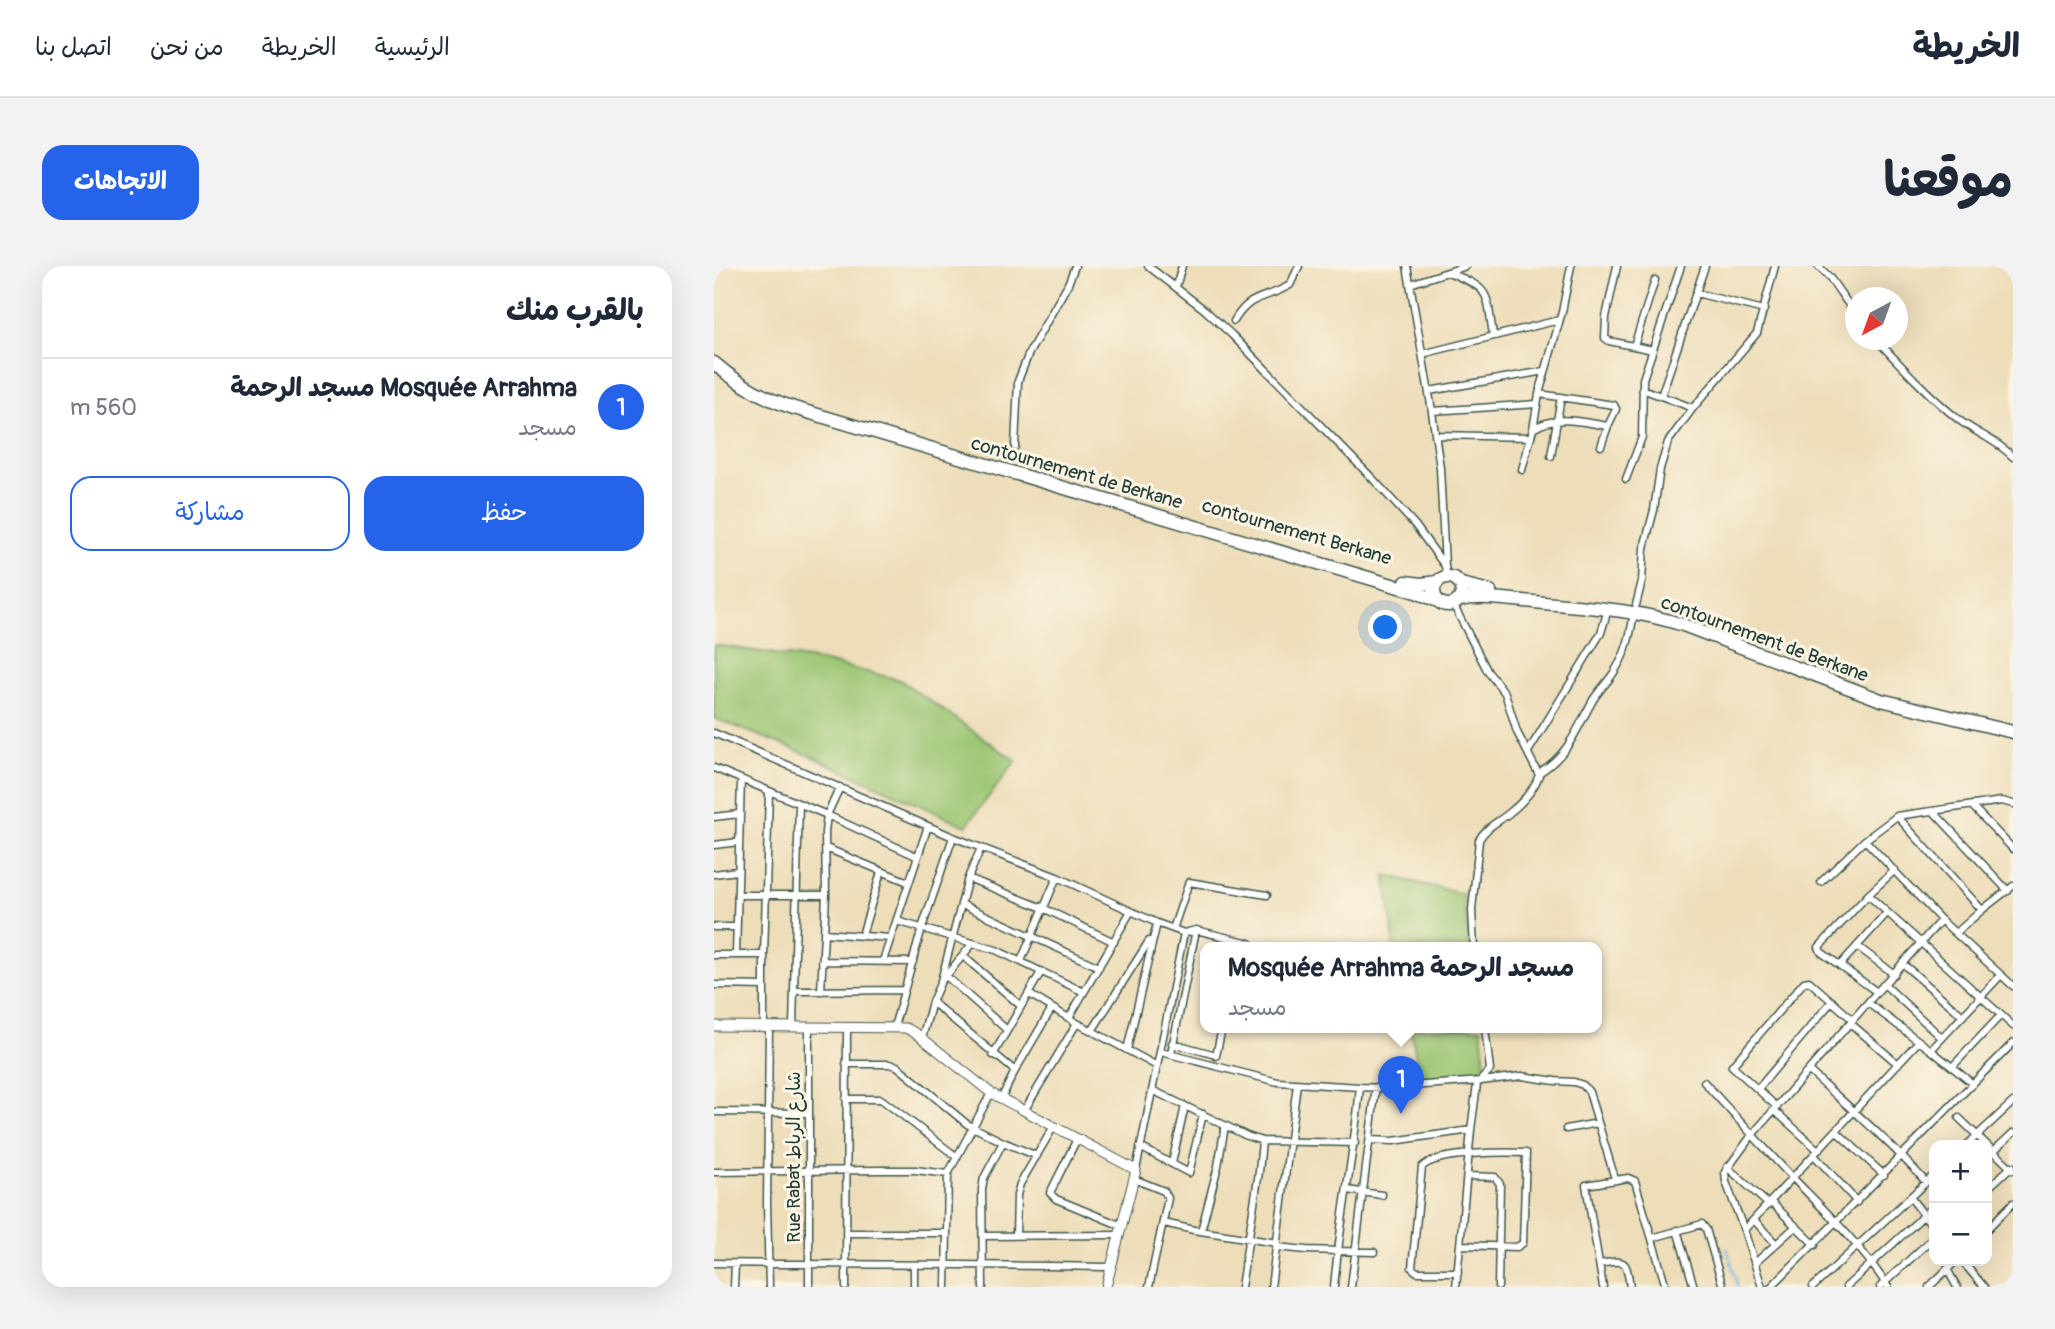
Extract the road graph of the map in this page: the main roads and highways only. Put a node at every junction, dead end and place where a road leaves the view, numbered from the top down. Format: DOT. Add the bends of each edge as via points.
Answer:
graph roads {
  1 [pos="714,354"];
  2 [pos="714,363"];
  3 [pos="1443,575"];
  4 [pos="1461,584"];
  5 [pos="1438,600"];
  6 [pos="1456,602"];
  7 [pos="1635,609"];
  8 [pos="2013,725"];
  9 [pos="2013,732"];
  1 -- 3 [label="highway, contournement Berkane" via="751,383 795,401 1404,582 1421,584"];
  2 -- 5 [label="highway, contournement de Berkane" via="747,389 793,408"];
  3 -- 4 [label="highway"];
  3 -- 5 [label="highway" via="1434,594"];
  4 -- 6 [label="highway"];
  4 -- 7 [label="highway"];
  5 -- 6 [label="highway"];
  6 -- 7 [label="highway, contournement de Berkane" via="1479,598"];
  7 -- 8 [label="highway" via="1686,618 1883,693"];
  7 -- 9 [label="highway, contournement de Berkane" via="1888,702"];
}
